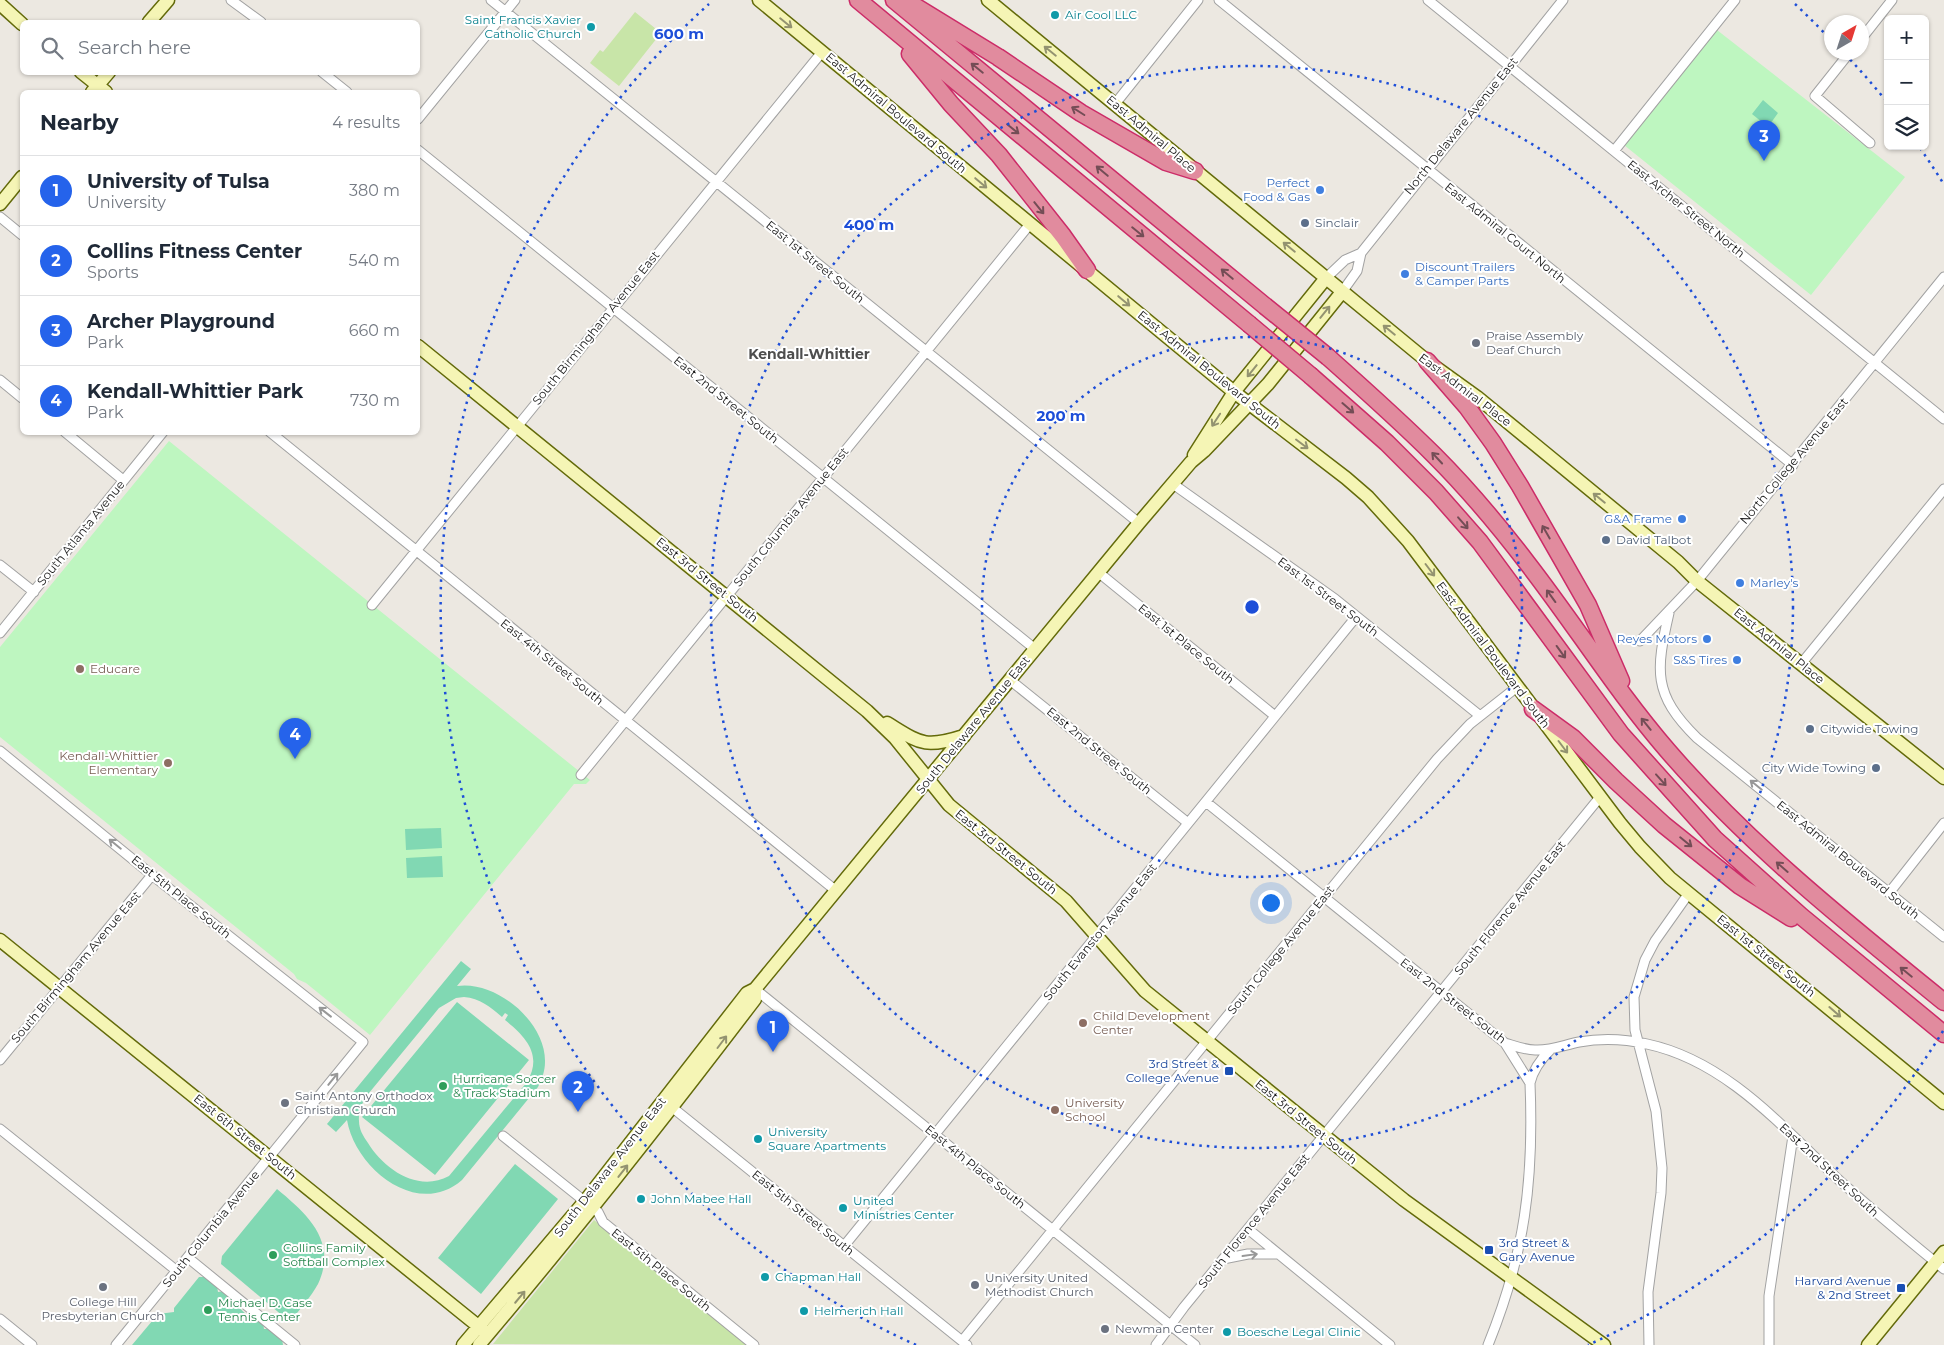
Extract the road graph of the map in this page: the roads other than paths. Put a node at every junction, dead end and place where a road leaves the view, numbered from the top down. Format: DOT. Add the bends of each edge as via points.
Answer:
graph roads {
  1 [pos="168,0"];
  2 [pos="492,0"];
  3 [pos="515,0"];
  4 [pos="759,0"];
  5 [pos="858,0"];
  6 [pos="894,0"];
  7 [pos="906,0"];
  8 [pos="988,0"];
  9 [pos="1198,0"];
  10 [pos="1219,0"];
  11 [pos="1428,0"];
  12 [pos="1563,0"];
  13 [pos="1735,0"];
  14 [pos="1892,0"];
  15 [pos="234,1"];
  16 [pos="0,4"];
  17 [pos="506,12"];
  18 [pos="151,20"];
  19 [pos="258,20"];
  20 [pos="881,20"];
  21 [pos="20,22"];
  22 [pos="1869,29"];
  23 [pos="822,52"];
  24 [pos="1844,60"];
  25 [pos="1510,66"];
  26 [pos="84,75"];
  27 [pos="107,75"];
  28 [pos="326,75"];
  29 [pos="99,90"];
  30 [pos="344,90"];
  31 [pos="1114,104"];
  32 [pos="420,117"];
  33 [pos="1870,143"];
  34 [pos="1614,150"];
  35 [pos="420,152"];
  36 [pos="1426,169"];
  37 [pos="1195,170"];
  38 [pos="20,179"];
  39 [pos="716,182"];
  40 [pos="0,204"];
  41 [pos="0,217"];
  42 [pos="1030,224"];
  43 [pos="20,233"];
  44 [pos="1360,253"];
  45 [pos="1087,270"];
  46 [pos="1326,278"];
  47 [pos="1944,278"];
  48 [pos="1342,292"];
  49 [pos="613,308"];
  50 [pos="420,348"];
  51 [pos="926,352"];
  52 [pos="1427,361"];
  53 [pos="1876,362"];
  54 [pos="0,380"];
  55 [pos="1234,392"];
  56 [pos="20,396"];
  57 [pos="1249,404"];
  58 [pos="1944,419"];
  59 [pos="517,426"];
  60 [pos="69,435"];
  61 [pos="160,435"];
  62 [pos="274,435"];
  63 [pos="1191,462"];
  64 [pos="1792,465"];
  65 [pos="823,477"];
  66 [pos="123,480"];
  67 [pos="1173,484"];
  68 [pos="1944,488"];
  69 [pos="1139,523"];
  70 [pos="416,551"];
  71 [pos="0,565"];
  72 [pos="1098,572"];
  73 [pos="1697,580"];
  74 [pos="34,592"];
  75 [pos="727,596"];
  76 [pos="372,605"];
  77 [pos="1670,611"];
  78 [pos="1356,617"];
  79 [pos="0,633"];
  80 [pos="1640,641"];
  81 [pos="1035,649"];
  82 [pos="1801,664"];
  83 [pos="1010,680"];
  84 [pos="1517,686"];
  85 [pos="1632,706"];
  86 [pos="1533,709"];
  87 [pos="867,711"];
  88 [pos="1479,715"];
  89 [pos="1275,716"];
  90 [pos="626,721"];
  91 [pos="964,736"];
  92 [pos="0,751"];
  93 [pos="582,775"];
  94 [pos="1944,778"];
  95 [pos="928,780"];
  96 [pos="1600,797"];
  97 [pos="1206,802"];
  98 [pos="1188,823"];
  99 [pos="1944,823"];
  100 [pos="152,875"];
  101 [pos="835,890"];
  102 [pos="1689,893"];
  103 [pos="1889,893"];
  104 [pos="1324,897"];
  105 [pos="1097,935"];
  106 [pos="1944,937"];
  107 [pos="0,940"];
  108 [pos="1844,951"];
  109 [pos="59,988"];
  110 [pos="755,989"];
  111 [pos="1442,992"];
  112 [pos="1944,1002"];
  113 [pos="1944,1034"];
  114 [pos="1207,1041"];
  115 [pos="363,1042"];
  116 [pos="1505,1043"];
  117 [pos="1638,1043"];
  118 [pos="1551,1049"];
  119 [pos="0,1060"];
  120 [pos="1530,1083"];
  121 [pos="1944,1103"];
  122 [pos="667,1104"];
  123 [pos="0,1129"];
  124 [pos="935,1134"];
  125 [pos="503,1136"];
  126 [pos="1324,1136"];
  127 [pos="1793,1136"];
  128 [pos="269,1157"];
  129 [pos="589,1205"];
  130 [pos="1248,1229"];
  131 [pos="1053,1230"];
  132 [pos="844,1246"];
  133 [pos="1944,1252"];
  134 [pos="1277,1254"];
  135 [pos="1223,1259"];
  136 [pos="192,1260"];
  137 [pos="1940,1266"];
  138 [pos="177,1271"];
  139 [pos="1512,1278"];
  140 [pos="0,1319"];
  141 [pos="1170,1325"];
  142 [pos="484,1339"];
  143 [pos="964,1343"];
  144 [pos="32,1345"];
  145 [pos="116,1345"];
  146 [pos="296,1345"];
  147 [pos="464,1345"];
  148 [pos="754,1345"];
  149 [pos="1156,1345"];
  150 [pos="1195,1345"];
  151 [pos="1390,1345"];
  152 [pos="1488,1345"];
  153 [pos="1604,1345"];
  154 [pos="1649,1345"];
  155 [pos="1769,1345"];
  156 [pos="1868,1345"];
  1 -- 18 [label="street"];
  2 -- 17 [label="street, East 1st Street South"];
  3 -- 17 [label="street"];
  4 -- 23 [label="street, East Admiral Boulevard South, one-way"];
  5 -- 20 [label="highway"];
  85 -- 6 [label="highway, one-way, bridge" via="1529,565 1436,456 1386,408"];
  37 -- 7 [label="highway, one-way" via="1166,162 1081,113"];
  31 -- 8 [label="street, East Admiral Place, one-way"];
  9 -- 31 [label="street"];
  10 -- 36 [label="street, East Admiral Court North"];
  11 -- 25 [label="street, East Archer Street North"];
  12 -- 25 [label="street, North Delaware Avenue East"];
  13 -- 34 [label="street"];
  14 -- 22 [label="street"];
  15 -- 19 [label="street"];
  16 -- 21 [label="street"];
  17 -- 32 [label="street"];
  17 -- 39 [label="street, East 1st Street South"];
  20 -- 45 [label="highway, one-way" via="951,104 999,155"];
  20 -- 108 [label="highway, one-way, bridge" via="1249,324 1387,443 1480,542 1621,734 1709,832 1760,881"];
  23 -- 39 [label="street, South Birmingham Avenue East"];
  23 -- 42 [label="street, East Admiral Boulevard South, one-way"];
  24 -- 33 [label="street" via="1815,96"];
  25 -- 34 [label="street, East Archer Street North"];
  25 -- 36 [label="street, North Delaware Avenue East"];
  26 -- 29 [label="street"];
  27 -- 29 [label="street"];
  28 -- 30 [label="street"];
  31 -- 37 [label="street, East Admiral Place"];
  34 -- 53 [label="street, East Archer Street North"];
  35 -- 49 [label="street, East 2nd Street South"];
  36 -- 44 [label="street, North Delaware Avenue East"];
  36 -- 64 [label="street, East Admiral Court North"];
  46 -- 37 [label="street, East Admiral Place, one-way"];
  38 -- 40 [label="street"];
  39 -- 49 [label="street, South Birmingham Avenue East"];
  39 -- 51 [label="street, East 1st Street South"];
  41 -- 43 [label="street"];
  42 -- 45 [label="street, East Admiral Boulevard South"];
  42 -- 51 [label="street"];
  44 -- 46 [label="street, North Delaware Avenue East" via="1345,260"];
  44 -- 48 [label="street, North Delaware Avenue East" via="1357,271"];
  45 -- 55 [label="street, East Admiral Boulevard South, one-way"];
  46 -- 48 [label="street, East Admiral Place"];
  46 -- 55 [label="street, North Delaware Avenue East, one-way"];
  47 -- 53 [label="street, North College Avenue East"];
  52 -- 48 [label="street, East Admiral Place, one-way"];
  57 -- 48 [label="street, North Delaware Avenue East, one-way"];
  49 -- 59 [label="street, South Birmingham Avenue East"];
  49 -- 65 [label="street, East 2nd Street South"];
  50 -- 59 [label="street, East 3rd Street South"];
  51 -- 65 [label="street, South Columbia Avenue East"];
  51 -- 69 [label="street, East 1st Street South"];
  73 -- 52 [label="street, East Admiral Place, one-way" via="1491,409"];
  85 -- 52 [label="highway, one-way" via="1588,605 1520,486 1494,443"];
  53 -- 58 [label="street, East Archer Street North"];
  53 -- 64 [label="street, North College Avenue East"];
  54 -- 56 [label="street"];
  55 -- 57 [label="street, East Admiral Boulevard South"];
  55 -- 63 [label="street, South Delaware Avenue East, one-way"];
  57 -- 63 [label="street, South Delaware Avenue East"];
  57 -- 84 [label="street, East Admiral Boulevard South, one-way" via="1346,478 1389,519"];
  59 -- 70 [label="street, South Birmingham Avenue East"];
  59 -- 75 [label="street, East 3rd Street South"];
  60 -- 66 [label="street"];
  61 -- 66 [label="street, South Atlanta Avenue"];
  62 -- 70 [label="street, East 4th Street South"];
  63 -- 67 [label="street, South Delaware Avenue East"];
  64 -- 73 [label="street, North College Avenue East"];
  65 -- 75 [label="street, South Columbia Avenue East"];
  65 -- 81 [label="street, East 2nd Street South"];
  66 -- 74 [label="street, South Atlanta Avenue"];
  67 -- 69 [label="street, South Delaware Avenue East"];
  67 -- 78 [label="street, East 1st Street South"];
  68 -- 82 [label="street"];
  69 -- 72 [label="street, South Delaware Avenue East"];
  70 -- 76 [label="street, South Birmingham Avenue East"];
  70 -- 90 [label="street, East 4th Street South"];
  71 -- 74 [label="street"];
  72 -- 81 [label="street, South Delaware Avenue East"];
  72 -- 89 [label="street, East 1st Place South"];
  73 -- 77 [label="street, North College Avenue East"];
  73 -- 82 [label="street, East Admiral Place"];
  74 -- 79 [label="street, South Atlanta Avenue"];
  75 -- 87 [label="street, East 3rd Street South"];
  75 -- 90 [label="street, South Columbia Avenue East"];
  77 -- 80 [label="street, North College Avenue East"];
  103 -- 77 [label="street, East Admiral Boulevard South, one-way" via="1682,723 1669,705 1660,677 1660,658"];
  78 -- 88 [label="street, East 1st Street South"];
  78 -- 89 [label="street, South Evanston Avenue East"];
  81 -- 83 [label="street, South Delaware Avenue East"];
  82 -- 94 [label="street, East Admiral Place"];
  83 -- 91 [label="street, South Delaware Avenue East"];
  83 -- 98 [label="street, East 2nd Street South"];
  84 -- 86 [label="street, East Admiral Boulevard South"];
  84 -- 88 [label="street, South College Avenue East"];
  112 -- 85 [label="highway, one-way" via="1777,864 1702,789"];
  86 -- 96 [label="street, East Admiral Boulevard South, one-way"];
  86 -- 108 [label="highway, one-way" via="1573,738 1638,802 1740,886"];
  87 -- 91 [label="street" via="912,739 926,743 942,743"];
  87 -- 95 [label="street, East 3rd Street South" via="895,738"];
  88 -- 104 [label="street, South College Avenue East" via="1437,759"];
  89 -- 97 [label="street, South Evanston Avenue East"];
  90 -- 93 [label="street, South Columbia Avenue East"];
  90 -- 101 [label="street, East 4th Street South"];
  91 -- 95 [label="street, South Delaware Avenue East"];
  100 -- 92 [label="street, East 5th Place South, one-way"];
  95 -- 101 [label="street, South Delaware Avenue East"];
  95 -- 105 [label="street, East 3rd Street South" via="957,813 1066,901"];
  96 -- 102 [label="street, East 1st Street South" via="1640,847"];
  96 -- 111 [label="street, South Florence Avenue East"];
  97 -- 98 [label="street, South Evanston Avenue East"];
  97 -- 104 [label="street, East 2nd Street South"];
  98 -- 105 [label="street, South Evanston Avenue East"];
  99 -- 103 [label="street"];
  100 -- 109 [label="street, South Birmingham Avenue East"];
  115 -- 100 [label="street, East 5th Place South, one-way"];
  101 -- 110 [label="street, South Delaware Avenue East"];
  102 -- 117 [label="street" via="1655,941 1639,974 1634,997"];
  102 -- 121 [label="street, East 1st Street South, one-way"];
  103 -- 106 [label="street, East Admiral Boulevard South"];
  104 -- 111 [label="street, East 2nd Street South"];
  104 -- 114 [label="street, South College Avenue East"];
  105 -- 114 [label="street, East 3rd Street South" via="1145,991"];
  105 -- 124 [label="street, South Evanston Avenue East"];
  107 -- 109 [label="street, East 6th Street South"];
  108 -- 113 [label="highway"];
  109 -- 119 [label="street, South Birmingham Avenue East"];
  109 -- 128 [label="street, East 6th Street South"];
  110 -- 122 [label="street, South Delaware Avenue East" via="746,993"];
  110 -- 124 [label="street, East 4th Place South"];
  111 -- 116 [label="street, East 2nd Street South"];
  111 -- 126 [label="street, South Florence Avenue East"];
  114 -- 126 [label="street, East 3rd Street South"];
  114 -- 131 [label="street, South College Avenue East"];
  128 -- 115 [label="street, South Columbia Avenue, one-way"];
  116 -- 118 [label="street, East 2nd Street South" via="1533,1050"];
  116 -- 120 [label="street"];
  117 -- 118 [label="street, East 2nd Street South" via="1596,1040"];
  117 -- 127 [label="street, East 2nd Street South" via="1674,1052 1708,1068"];
  117 -- 154 [label="street" via="1656,1111 1662,1168 1648,1292"];
  118 -- 120 [label="street" via="1534,1070"];
  120 -- 139 [label="street" via="1532,1154 1523,1230"];
  122 -- 129 [label="street, South Delaware Avenue East"];
  122 -- 132 [label="street, East 5th Street South"];
  123 -- 138 [label="street"];
  124 -- 131 [label="street, East 4th Place South"];
  124 -- 132 [label="street, South Evanston Avenue East"];
  125 -- 129 [label="street, East 5th Place South"];
  126 -- 130 [label="street, South Florence Avenue East"];
  126 -- 139 [label="street, East 3rd Street South" via="1404,1200"];
  127 -- 137 [label="street, East 2nd Street South"];
  127 -- 155 [label="street" via="1769,1296"];
  128 -- 138 [label="street, South Columbia Avenue"];
  128 -- 142 [label="street, East 6th Street South"];
  129 -- 142 [label="street, South Delaware Avenue East"];
  129 -- 148 [label="street, East 5th Place South" via="603,1222"];
  130 -- 134 [label="street"];
  130 -- 135 [label="street, South Florence Avenue East"];
  131 -- 141 [label="street, East 4th Place South"];
  131 -- 143 [label="street, South College Avenue East"];
  132 -- 143 [label="street, East 5th Street South"];
  133 -- 137 [label="street"];
  135 -- 134 [label="street, one-way"];
  134 -- 151 [label="street"];
  135 -- 141 [label="street, South Florence Avenue East"];
  136 -- 146 [label="street"];
  137 -- 156 [label="street"];
  138 -- 145 [label="street, South Columbia Avenue"];
  139 -- 152 [label="street"];
  139 -- 153 [label="street, East 3rd Street South"];
  140 -- 144 [label="street"];
  141 -- 149 [label="street, South Florence Avenue East"];
  141 -- 150 [label="street, East 4th Place South"];
  142 -- 147 [label="street, South Delaware Avenue East"];
}
